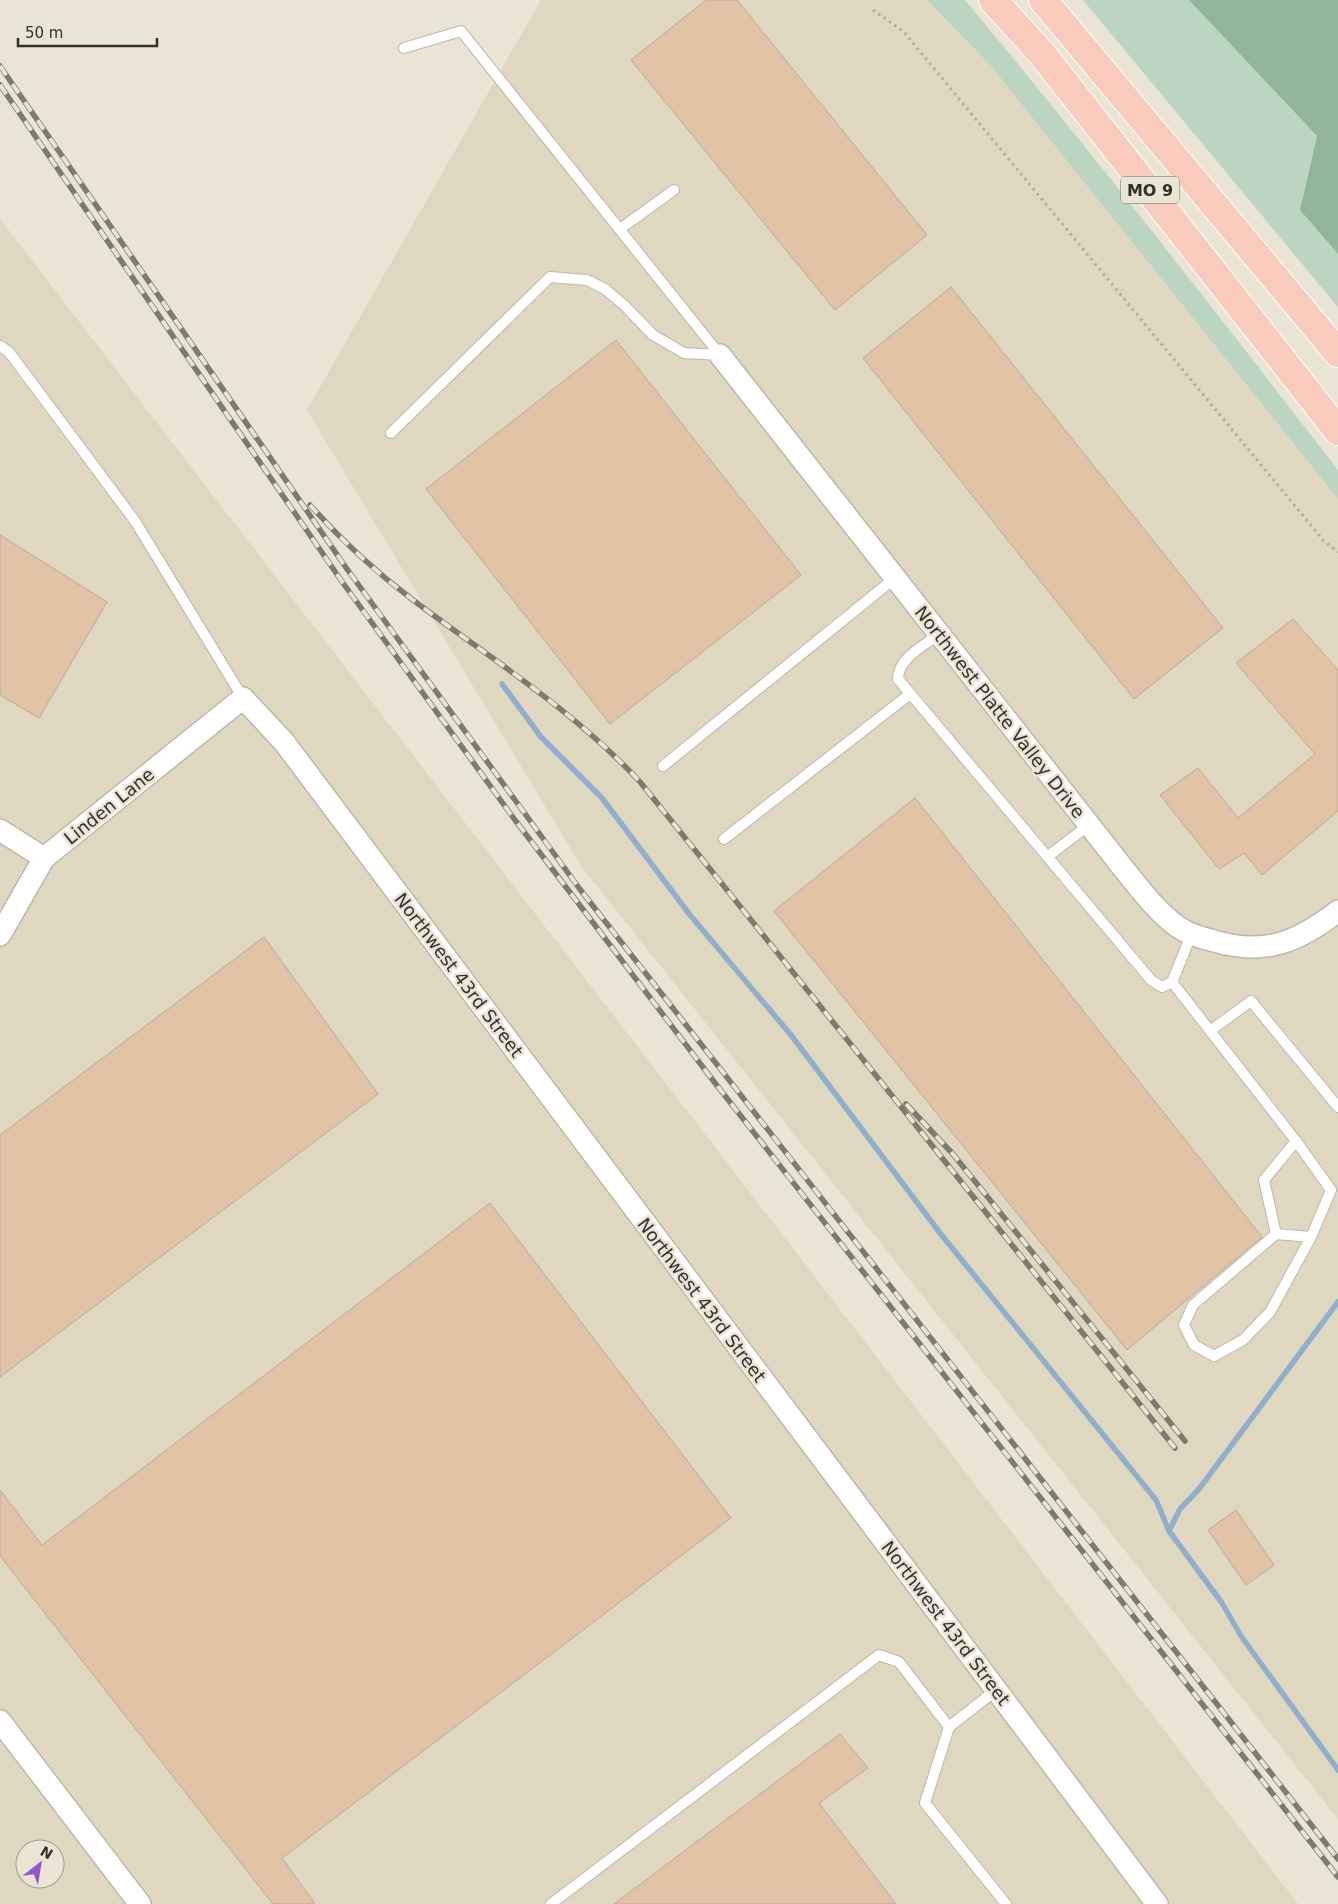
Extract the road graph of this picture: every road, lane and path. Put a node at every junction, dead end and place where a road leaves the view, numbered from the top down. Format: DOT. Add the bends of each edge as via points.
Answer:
graph roads {
  1 [pos="993,0"];
  2 [pos="1044,0"];
  3 [pos="873,10"];
  4 [pos="404,48"];
  5 [pos="674,190"];
  6 [pos="620,229"];
  7 [pos="0,346"];
  8 [pos="1338,354"];
  9 [pos="720,355"];
  10 [pos="1338,431"];
  11 [pos="391,433"];
  12 [pos="1338,552"];
  13 [pos="895,578"];
  14 [pos="939,634"];
  15 [pos="910,694"];
  16 [pos="244,698"];
  17 [pos="663,766"];
  18 [pos="1089,825"];
  19 [pos="0,830"];
  20 [pos="724,839"];
  21 [pos="1047,857"];
  22 [pos="44,858"];
  23 [pos="1338,911"];
  24 [pos="1192,934"];
  25 [pos="0,936"];
  26 [pos="1172,982"];
  27 [pos="1210,1030"];
  28 [pos="1338,1107"];
  29 [pos="1296,1141"];
  30 [pos="1335,1187"];
  31 [pos="1276,1234"];
  32 [pos="1311,1237"];
  33 [pos="996,1690"];
  34 [pos="0,1721"];
  35 [pos="949,1727"];
  36 [pos="140,1904"];
  37 [pos="551,1904"];
  38 [pos="1006,1904"];
  39 [pos="1158,1904"];
  1 -- 10 [label="main road, MO 9" via="1042,54"];
  2 -- 8 [label="main road, MO 9"];
  3 -- 12 [label="path" via="904,31 1324,541"];
  4 -- 6 [label="lane" via="461,31"];
  5 -- 6 [label="lane"];
  6 -- 9 [label="lane"];
  7 -- 16 [label="lane" via="9,352 134,521"];
  9 -- 11 [label="lane" via="684,353 653,335 605,289 587,280 550,277"];
  9 -- 13 [label="street, Northwest Platte Valley Drive"];
  13 -- 14 [label="street, Northwest Platte Valley Drive"];
  13 -- 17 [label="lane"];
  14 -- 15 [label="lane" via="902,662 898,679"];
  14 -- 18 [label="street, Northwest Platte Valley Drive"];
  15 -- 20 [label="lane"];
  15 -- 21 [label="lane"];
  16 -- 22 [label="street, Linden Lane"];
  16 -- 33 [label="street, Northwest 43rd Street" via="284,742"];
  18 -- 21 [label="lane"];
  18 -- 24 [label="street, Northwest Platte Valley Drive" via="1156,909"];
  19 -- 22 [label="street"];
  21 -- 26 [label="lane" via="1150,980 1162,987"];
  22 -- 25 [label="street, Linden Lane"];
  23 -- 24 [label="street, Northwest Platte Valley Drive" via="1291,941 1260,948 1228,945"];
  24 -- 26 [label="lane"];
  26 -- 27 [label="lane"];
  27 -- 28 [label="lane" via="1251,1002"];
  27 -- 29 [label="lane"];
  29 -- 30 [label="lane"];
  29 -- 31 [label="lane" via="1264,1180"];
  30 -- 32 [label="lane"];
  31 -- 32 [label="lane"];
  31 -- 32 [label="lane" via="1193,1305 1184,1325 1194,1346 1214,1356 1244,1340 1270,1312"];
  33 -- 35 [label="lane"];
  33 -- 39 [label="street, Northwest 43rd Street"];
  34 -- 36 [label="street"];
  35 -- 37 [label="lane" via="898,1662 879,1655"];
  35 -- 38 [label="lane" via="925,1803"];
}
